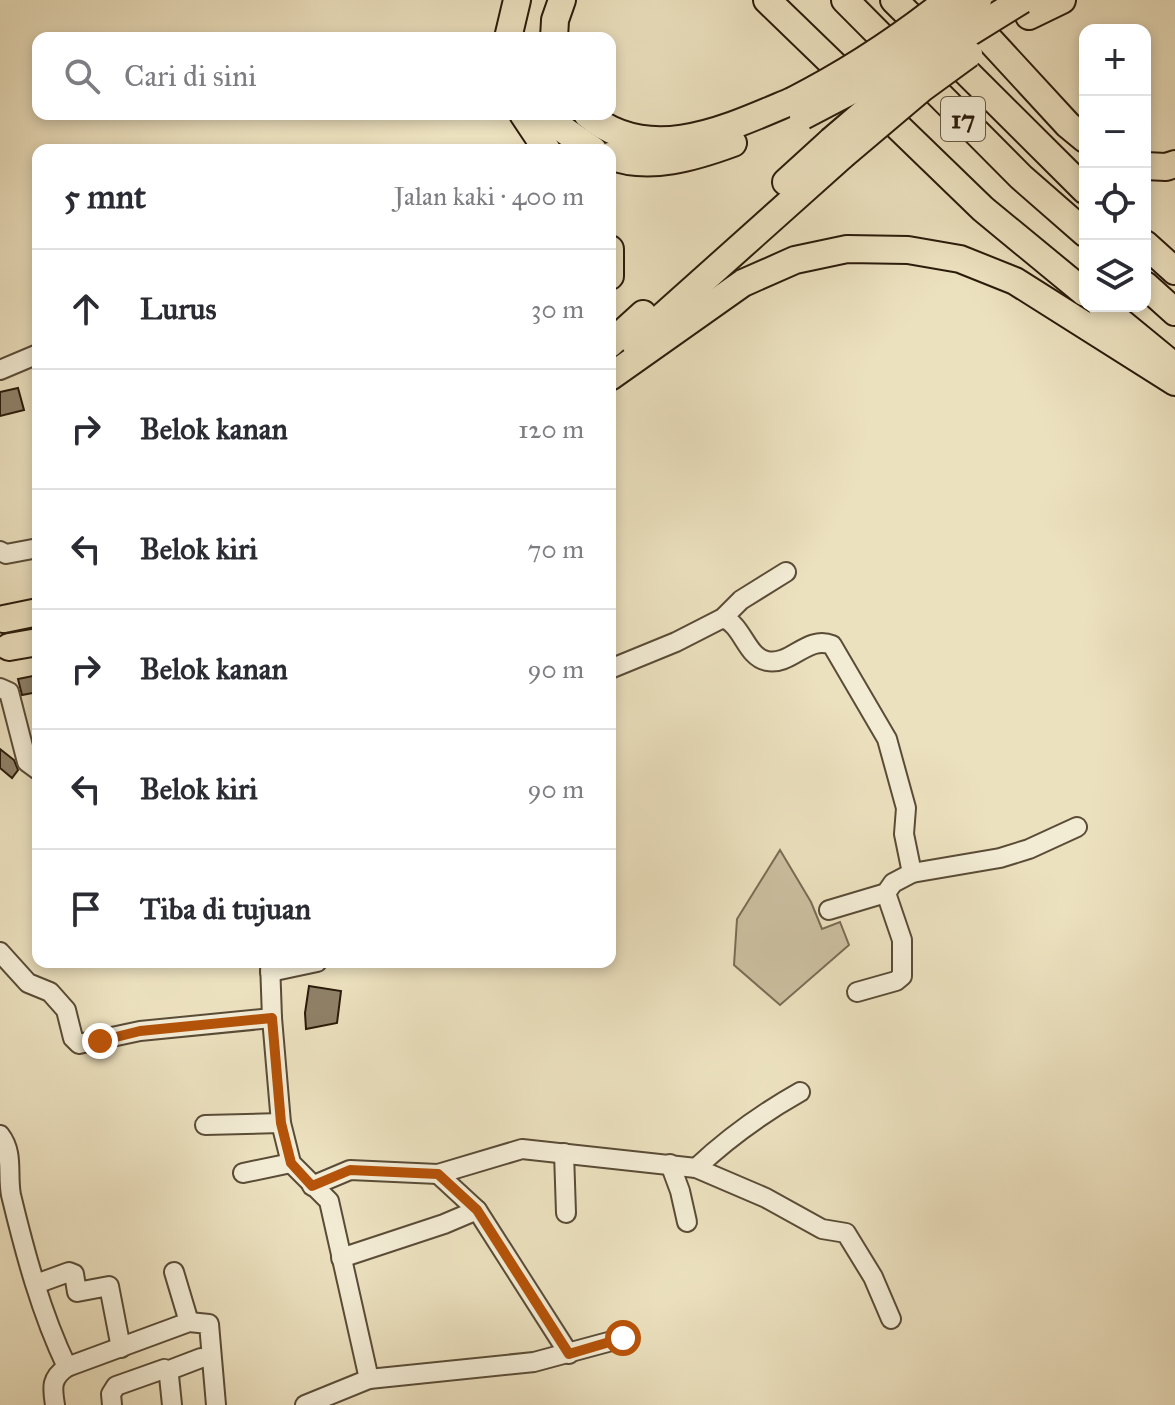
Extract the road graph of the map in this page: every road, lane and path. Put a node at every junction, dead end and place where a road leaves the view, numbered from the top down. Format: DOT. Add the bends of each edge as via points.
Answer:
graph roads {
  1 [pos="517,0"];
  2 [pos="535,0"];
  3 [pos="562,0"];
  4 [pos="767,0"];
  5 [pos="845,0"];
  6 [pos="894,0"];
  7 [pos="950,0"];
  8 [pos="978,0"];
  9 [pos="1062,0"];
  10 [pos="1025,5"];
  11 [pos="509,32"];
  12 [pos="529,32"];
  13 [pos="554,32"];
  14 [pos="798,108"];
  15 [pos="527,120"];
  16 [pos="554,120"];
  17 [pos="594,120"];
  18 [pos="1079,134"];
  19 [pos="543,144"];
  20 [pos="584,144"];
  21 [pos="837,148"];
  22 [pos="616,158"];
  23 [pos="1175,164"];
  24 [pos="1151,166"];
  25 [pos="1079,184"];
  26 [pos="1079,228"];
  27 [pos="1151,249"];
  28 [pos="1175,271"];
  29 [pos="1079,288"];
  30 [pos="1151,290"];
  31 [pos="1108,312"];
  32 [pos="1175,312"];
  33 [pos="616,339"];
  34 [pos="32,356"];
  35 [pos="616,357"];
  36 [pos="1,365"];
  37 [pos="1175,366"];
  38 [pos="616,373"];
  39 [pos="1175,382"];
  40 [pos="32,549"];
  41 [pos="0,551"];
  42 [pos="786,572"];
  43 [pos="32,613"];
  44 [pos="723,618"];
  45 [pos="4,619"];
  46 [pos="32,643"];
  47 [pos="9,647"];
  48 [pos="616,667"];
  49 [pos="0,688"];
  50 [pos="32,766"];
  51 [pos="1077,827"];
  52 [pos="912,873"];
  53 [pos="886,893"];
  54 [pos="829,910"];
  55 [pos="0,952"];
  56 [pos="270,968"];
  57 [pos="857,992"];
  58 [pos="272,1018"];
  59 [pos="800,1092"];
  60 [pos="281,1123"];
  61 [pos="205,1125"];
  62 [pos="0,1135"];
  63 [pos="564,1153"];
  64 [pos="291,1163"];
  65 [pos="670,1164"];
  66 [pos="696,1168"];
  67 [pos="243,1173"];
  68 [pos="438,1174"];
  69 [pos="312,1186"];
  70 [pos="5,1192"];
  71 [pos="477,1210"];
  72 [pos="566,1213"];
  73 [pos="687,1222"];
  74 [pos="341,1258"];
  75 [pos="174,1272"];
  76 [pos="36,1284"];
  77 [pos="891,1319"];
  78 [pos="189,1322"];
  79 [pos="623,1338"];
  80 [pos="121,1348"];
  81 [pos="569,1354"];
  82 [pos="201,1358"];
  83 [pos="67,1367"];
  84 [pos="167,1371"];
  85 [pos="369,1379"];
  86 [pos="331,1400"];
  87 [pos="55,1405"];
  88 [pos="112,1405"];
  89 [pos="172,1405"];
  90 [pos="216,1405"];
  91 [pos="305,1405"];
  1 -- 11 [label="highway"];
  2 -- 12 [label="highway"];
  3 -- 13 [label="highway"];
  4 -- 29 [label="highway" via="983,209"];
  5 -- 26 [label="highway, 17" via="1021,177"];
  6 -- 25 [label="highway, 17"];
  7 -- 14 [label="highway, bridge"];
  7 -- 18 [label="highway"];
  8 -- 14 [label="highway, bridge" via="868,82"];
  9 -- 10 [label="highway"];
  10 -- 21 [label="highway, bridge" via="959,39 908,75"];
  14 -- 17 [label="highway" via="681,140 639,140"];
  14 -- 22 [label="highway" via="729,145 684,158"];
  15 -- 19 [label="highway"];
  16 -- 20 [label="highway"];
  21 -- 33 [label="highway"];
  21 -- 35 [label="highway"];
  23 -- 24 [label="highway"];
  27 -- 28 [label="highway"];
  30 -- 32 [label="highway"];
  31 -- 37 [label="highway"];
  34 -- 36 [label="street"];
  38 -- 39 [label="highway" via="743,283 795,260 847,249 908,250 960,259 1015,281"];
  40 -- 41 [label="street"];
  42 -- 44 [label="street"];
  43 -- 45 [label="highway"];
  44 -- 48 [label="street"];
  44 -- 52 [label="street" via="732,621 757,657 766,661 778,661 815,643 832,645 887,739 906,808 904,834"];
  46 -- 47 [label="highway"];
  49 -- 50 [label="street" via="9,692"];
  51 -- 52 [label="street" via="1000,858"];
  52 -- 53 [label="street"];
  53 -- 54 [label="street"];
  53 -- 57 [label="street" via="902,940 902,976"];
  55 -- 58 [label="street" via="28,983 50,992 66,1010 79,1044 140,1031"];
  56 -- 58 [label="street"];
  58 -- 60 [label="street"];
  59 -- 66 [label="street" via="728,1139"];
  60 -- 61 [label="street"];
  60 -- 64 [label="street"];
  62 -- 70 [label="street" via="9,1157"];
  63 -- 65 [label="street"];
  63 -- 68 [label="street" via="522,1149"];
  63 -- 72 [label="street"];
  64 -- 67 [label="street"];
  64 -- 69 [label="street"];
  65 -- 66 [label="street"];
  65 -- 73 [label="street"];
  66 -- 77 [label="street" via="822,1229 846,1233"];
  68 -- 69 [label="street" via="350,1170"];
  68 -- 71 [label="street"];
  69 -- 74 [label="street" via="329,1201"];
  70 -- 76 [label="street"];
  71 -- 74 [label="street"];
  71 -- 81 [label="street"];
  74 -- 85 [label="street"];
  75 -- 78 [label="street"];
  76 -- 80 [label="street" via="69,1272 77,1292 109,1286"];
  76 -- 83 [label="street"];
  78 -- 80 [label="street"];
  78 -- 90 [label="street" via="209,1324"];
  79 -- 81 [label="street"];
  80 -- 83 [label="street"];
  81 -- 85 [label="street"];
  82 -- 84 [label="street"];
  83 -- 87 [label="street" via="55,1375"];
  84 -- 88 [label="street" via="116,1386"];
  84 -- 89 [label="street"];
  85 -- 86 [label="street"];
  86 -- 91 [label="street"];
}
